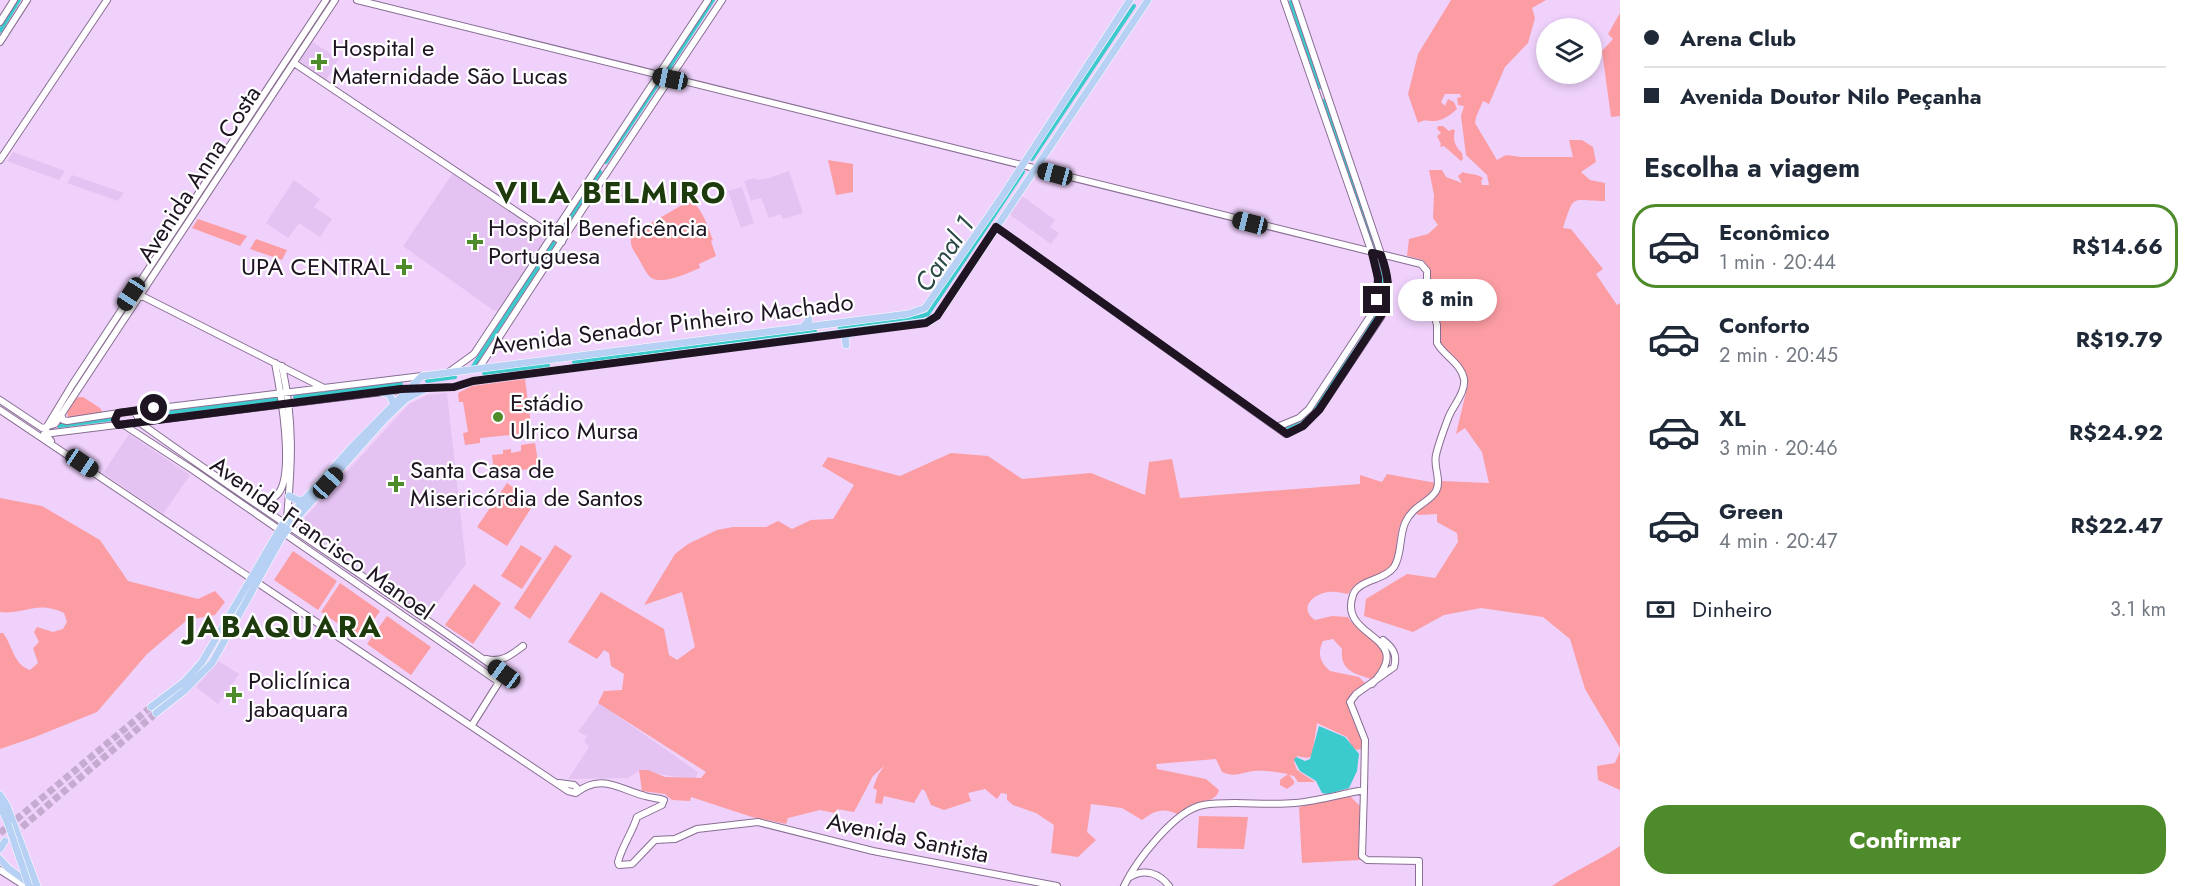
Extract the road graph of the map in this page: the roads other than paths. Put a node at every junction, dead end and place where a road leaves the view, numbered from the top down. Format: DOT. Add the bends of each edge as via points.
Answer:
graph roads {
  1 [pos="14,0"];
  2 [pos="27,0"];
  3 [pos="107,0"];
  4 [pos="326,0"];
  5 [pos="335,0"];
  6 [pos="357,0"];
  7 [pos="708,0"];
  8 [pos="722,0"];
  9 [pos="1130,0"];
  10 [pos="1148,0"];
  11 [pos="1284,0"];
  12 [pos="1295,0"];
  13 [pos="0,22"];
  14 [pos="0,42"];
  15 [pos="294,63"];
  16 [pos="658,76"];
  17 [pos="670,79"];
  18 [pos="241,137"];
  19 [pos="0,160"];
  20 [pos="1021,165"];
  21 [pos="1034,168"];
  22 [pos="996,227"];
  23 [pos="1369,232"];
  24 [pos="553,236"];
  25 [pos="562,242"];
  26 [pos="1372,253"];
  27 [pos="1381,255"];
  28 [pos="1399,259"];
  29 [pos="1387,273"];
  30 [pos="140,295"];
  31 [pos="806,313"];
  32 [pos="824,324"];
  33 [pos="804,326"];
  34 [pos="850,333"];
  35 [pos="835,335"];
  36 [pos="825,336"];
  37 [pos="846,345"];
  38 [pos="567,356"];
  39 [pos="553,358"];
  40 [pos="279,364"];
  41 [pos="586,366"];
  42 [pos="570,368"];
  43 [pos="479,369"];
  44 [pos="556,370"];
  45 [pos="452,372"];
  46 [pos="582,374"];
  47 [pos="425,375"];
  48 [pos="403,378"];
  49 [pos="455,384"];
  50 [pos="445,386"];
  51 [pos="1325,387"];
  52 [pos="325,388"];
  53 [pos="427,388"];
  54 [pos="404,389"];
  55 [pos="381,392"];
  56 [pos="284,393"];
  57 [pos="1332,393"];
  58 [pos="0,400"];
  59 [pos="393,403"];
  60 [pos="285,404"];
  61 [pos="104,408"];
  62 [pos="0,410"];
  63 [pos="134,411"];
  64 [pos="62,414"];
  65 [pos="115,414"];
  66 [pos="99,415"];
  67 [pos="139,422"];
  68 [pos="121,425"];
  69 [pos="1277,427"];
  70 [pos="48,428"];
  71 [pos="32,431"];
  72 [pos="292,441"];
  73 [pos="53,444"];
  74 [pos="299,448"];
  75 [pos="289,496"];
  76 [pos="303,500"];
  77 [pos="251,504"];
  78 [pos="285,521"];
  79 [pos="282,533"];
  80 [pos="343,568"];
  81 [pos="253,580"];
  82 [pos="1372,635"];
  83 [pos="523,646"];
  84 [pos="1395,655"];
  85 [pos="480,657"];
  86 [pos="1387,657"];
  87 [pos="1396,664"];
  88 [pos="1391,671"];
  89 [pos="502,678"];
  90 [pos="1372,684"];
  91 [pos="153,710"];
  92 [pos="472,724"];
  93 [pos="1364,790"];
  94 [pos="0,795"];
  95 [pos="0,805"];
  96 [pos="10,823"];
  97 [pos="0,859"];
  98 [pos="1140,862"];
  99 [pos="0,870"];
  100 [pos="1147,872"];
  101 [pos="1126,883"];
  102 [pos="28,886"];
  103 [pos="37,886"];
  104 [pos="1057,886"];
  105 [pos="1168,886"];
  106 [pos="1419,886"];
  1 -- 13 [label="street"];
  2 -- 14 [label="street"];
  3 -- 19 [label="street"];
  4 -- 18 [label="street, Avenida Anna Costa"];
  5 -- 15 [label="street, Avenida Anna Costa"];
  6 -- 16 [label="street"];
  7 -- 16 [label="street"];
  8 -- 17 [label="street"];
  9 -- 20 [label="main road, Avenida Senador Pinheiro Machado"];
  10 -- 21 [label="main road, Avenida Senador Pinheiro Machado"];
  11 -- 23 [label="street"];
  12 -- 23 [label="street"];
  15 -- 18 [label="street, Avenida Anna Costa"];
  15 -- 24 [label="street"];
  16 -- 17 [label="street"];
  16 -- 24 [label="street"];
  17 -- 20 [label="street"];
  17 -- 25 [label="street"];
  18 -- 30 [label="street, Avenida Anna Costa"];
  18 -- 70 [label="street, Avenida Anna Costa" via="112,324"];
  20 -- 21 [label="street"];
  20 -- 32 [label="main road, Avenida Senador Pinheiro Machado" via="925,308 908,314"];
  21 -- 22 [label="main road, Avenida Senador Pinheiro Machado"];
  21 -- 26 [label="street"];
  22 -- 34 [label="main road, Avenida Senador Pinheiro Machado" via="934,319"];
  22 -- 69 [label="street"];
  23 -- 26 [label="street"];
  23 -- 27 [label="street"];
  24 -- 25 [label="street"];
  24 -- 45 [label="street" via="474,354"];
  25 -- 43 [label="street"];
  26 -- 27 [label="street"];
  26 -- 51 [label="street" via="1378,278 1374,310"];
  27 -- 28 [label="street"];
  27 -- 29 [label="street"];
  28 -- 29 [label="street" via="1388,263"];
  28 -- 82 [label="street" via="1421,264 1427,271 1437,343 1460,370 1464,381 1435,457 1436,490 1408,517 1395,565 1386,575 1358,587 1353,595 1351,610 1355,622"];
  29 -- 57 [label="street" via="1384,311"];
  30 -- 40 [label="street"];
  30 -- 64 [label="street, Avenida Anna Costa"];
  31 -- 33 [label="main road" via="809,320"];
  32 -- 33 [label="main road, Avenida Senador Pinheiro Machado"];
  32 -- 35 [label="main road" via="832,325"];
  32 -- 36 [label="main road" via="821,333"];
  33 -- 38 [label="main road, Avenida Senador Pinheiro Machado"];
  34 -- 35 [label="main road, Avenida Senador Pinheiro Machado"];
  34 -- 37 [label="main road" via="845,338"];
  35 -- 36 [label="main road, Avenida Senador Pinheiro Machado"];
  36 -- 41 [label="main road, Avenida Senador Pinheiro Machado"];
  38 -- 39 [label="main road, Avenida Senador Pinheiro Machado"];
  38 -- 42 [label="main road"];
  39 -- 43 [label="main road, Avenida Senador Pinheiro Machado"];
  39 -- 44 [label="main road"];
  40 -- 52 [label="street"];
  40 -- 56 [label="street"];
  41 -- 42 [label="main road, Avenida Senador Pinheiro Machado"];
  41 -- 46 [label="main road"];
  42 -- 44 [label="main road, Avenida Senador Pinheiro Machado"];
  43 -- 45 [label="main road, Avenida Senador Pinheiro Machado"];
  43 -- 49 [label="main road"];
  44 -- 50 [label="main road, Avenida Senador Pinheiro Machado"];
  45 -- 47 [label="main road, Avenida Senador Pinheiro Machado"];
  45 -- 49 [label="main road" via="459,374"];
  47 -- 48 [label="street, Avenida Senador Pinheiro Machado"];
  47 -- 53 [label="main road" via="422,382"];
  47 -- 54 [label="main road"];
  48 -- 52 [label="street, Avenida Senador Pinheiro Machado"];
  48 -- 54 [label="street"];
  49 -- 50 [label="main road"];
  50 -- 53 [label="main road, Avenida Senador Pinheiro Machado"];
  51 -- 57 [label="street"];
  51 -- 69 [label="street" via="1304,414"];
  52 -- 56 [label="street, Avenida Senador Pinheiro Machado"];
  53 -- 54 [label="main road, Avenida Senador Pinheiro Machado"];
  53 -- 78 [label="main road" via="406,399"];
  54 -- 55 [label="street, Avenida Senador Pinheiro Machado"];
  54 -- 59 [label="main road"];
  55 -- 59 [label="main road" via="390,395"];
  55 -- 60 [label="street, Avenida Senador Pinheiro Machado"];
  56 -- 60 [label="street"];
  56 -- 63 [label="street, Avenida Senador Pinheiro Machado"];
  57 -- 69 [label="street" via="1312,419 1287,434"];
  58 -- 70 [label="street"];
  59 -- 76 [label="main road"];
  60 -- 67 [label="street, Avenida Senador Pinheiro Machado"];
  60 -- 72 [label="street"];
  60 -- 77 [label="street" via="282,488 273,499"];
  61 -- 66 [label="street"];
  62 -- 71 [label="street"];
  63 -- 65 [label="street, Avenida Senador Pinheiro Machado"];
  63 -- 67 [label="street"];
  64 -- 66 [label="street, Avenida Senador Pinheiro Machado" via="66,421"];
  64 -- 70 [label="street, Avenida Anna Costa"];
  65 -- 66 [label="street, Avenida Senador Pinheiro Machado"];
  65 -- 68 [label="street"];
  67 -- 68 [label="street, Avenida Senador Pinheiro Machado"];
  67 -- 77 [label="street, Avenida Francisco Manoel"];
  68 -- 70 [label="street, Avenida Senador Pinheiro Machado"];
  68 -- 77 [label="street, Avenida Francisco Manoel"];
  70 -- 71 [label="street, Avenida Senador Pinheiro Machado"];
  70 -- 73 [label="street"];
  71 -- 73 [label="street"];
  72 -- 74 [label="street"];
  72 -- 75 [label="street"];
  73 -- 81 [label="street"];
  75 -- 76 [label="main road"];
  75 -- 78 [label="street"];
  76 -- 78 [label="main road"];
  77 -- 78 [label="street, Avenida Francisco Manoel"];
  77 -- 79 [label="street, Avenida Francisco Manoel"];
  78 -- 79 [label="main road"];
  78 -- 80 [label="street, Avenida Francisco Manoel"];
  79 -- 80 [label="street, Avenida Francisco Manoel"];
  79 -- 81 [label="main road"];
  80 -- 85 [label="street, Avenida Francisco Manoel"];
  80 -- 89 [label="street, Avenida Francisco Manoel" via="431,636"];
  81 -- 91 [label="main road" via="212,663 189,687"];
  81 -- 92 [label="street"];
  82 -- 84 [label="street" via="1389,645"];
  82 -- 86 [label="street" via="1382,643"];
  83 -- 85 [label="street" via="501,660"];
  84 -- 86 [label="street" via="1392,651"];
  84 -- 87 [label="street"];
  85 -- 89 [label="street, Avenida Francisco Manoel"];
  86 -- 87 [label="street"];
  86 -- 88 [label="street"];
  86 -- 90 [label="street" via="1384,670"];
  87 -- 88 [label="street"];
  88 -- 90 [label="street"];
  89 -- 92 [label="street"];
  90 -- 93 [label="street" via="1350,702 1365,740"];
  92 -- 104 [label="street, Avenida Santista" via="572,793 586,785 615,785 665,801 637,817 618,860 622,866 636,861 655,840 675,839 697,829 752,822 928,862"];
  93 -- 98 [label="street" via="1296,803 1195,807 1162,834"];
  93 -- 106 [label="street" via="1362,853 1367,860 1419,861"];
  94 -- 96 [label="main road"];
  95 -- 96 [label="main road"];
  96 -- 102 [label="main road, bridge"];
  96 -- 103 [label="main road"];
  97 -- 102 [label="main road"];
  98 -- 100 [label="street"];
  98 -- 101 [label="street"];
  99 -- 102 [label="street"];
  100 -- 101 [label="street" via="1137,873"];
  100 -- 105 [label="street" via="1160,877"];
}
